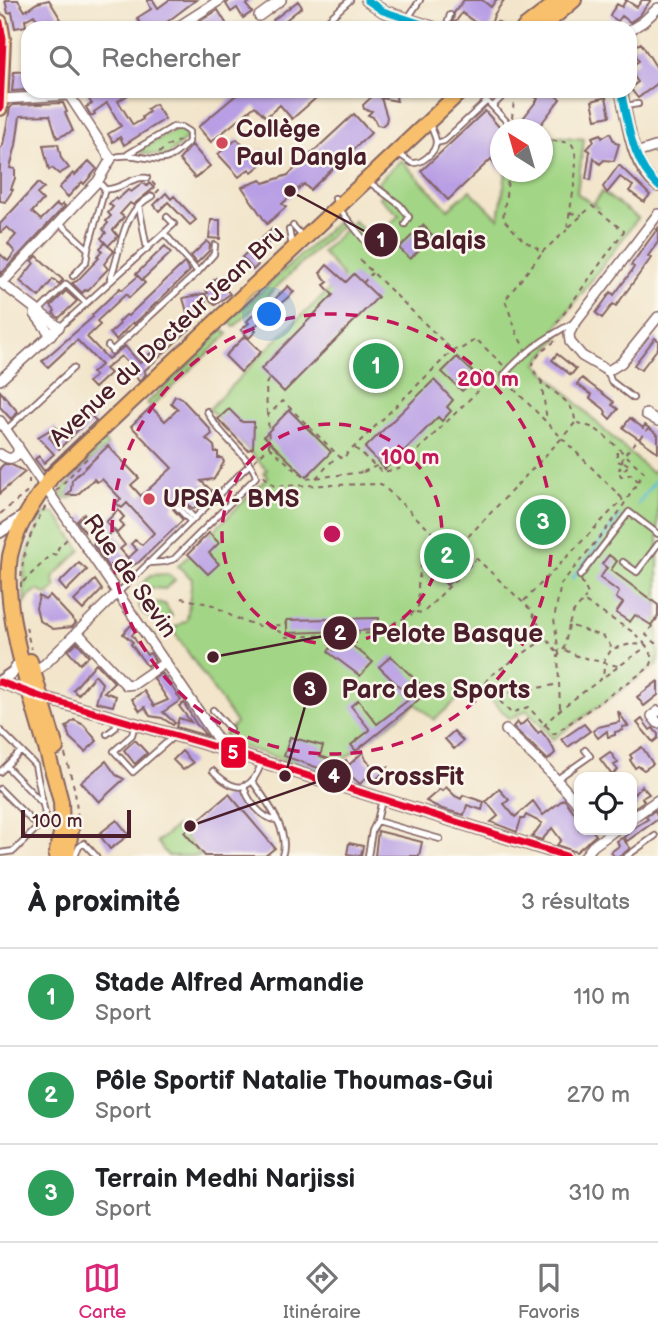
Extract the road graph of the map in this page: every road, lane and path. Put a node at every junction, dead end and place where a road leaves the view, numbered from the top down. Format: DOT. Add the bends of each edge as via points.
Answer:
graph roads {
  1 [pos="220,0"];
  2 [pos="281,0"];
  3 [pos="351,0"];
  4 [pos="367,0"];
  5 [pos="421,0"];
  6 [pos="562,0"];
  7 [pos="574,0"];
  8 [pos="658,8"];
  9 [pos="450,15"];
  10 [pos="259,16"];
  11 [pos="187,21"];
  12 [pos="327,21"];
  13 [pos="405,21"];
  14 [pos="411,21"];
  15 [pos="448,21"];
  16 [pos="534,21"];
  17 [pos="540,21"];
  18 [pos="549,21"];
  19 [pos="0,22"];
  20 [pos="637,26"];
  21 [pos="1,39"];
  22 [pos="37,98"];
  23 [pos="76,98"];
  24 [pos="461,98"];
  25 [pos="502,98"];
  26 [pos="514,98"];
  27 [pos="622,98"];
  28 [pos="1,103"];
  29 [pos="638,104"];
  30 [pos="493,106"];
  31 [pos="624,106"];
  32 [pos="432,116"];
  33 [pos="507,119"];
  34 [pos="512,119"];
  35 [pos="553,140"];
  36 [pos="189,142"];
  37 [pos="436,143"];
  38 [pos="658,146"];
  39 [pos="396,152"];
  40 [pos="636,153"];
  41 [pos="128,154"];
  42 [pos="155,154"];
  43 [pos="111,159"];
  44 [pos="147,178"];
  45 [pos="366,179"];
  46 [pos="508,182"];
  47 [pos="101,185"];
  48 [pos="658,186"];
  49 [pos="152,196"];
  50 [pos="336,202"];
  51 [pos="138,205"];
  52 [pos="569,213"];
  53 [pos="583,214"];
  54 [pos="658,214"];
  55 [pos="167,217"];
  56 [pos="59,222"];
  57 [pos="405,224"];
  58 [pos="567,229"];
  59 [pos="164,233"];
  60 [pos="304,237"];
  61 [pos="365,241"];
  62 [pos="215,245"];
  63 [pos="88,248"];
  64 [pos="292,249"];
  65 [pos="147,250"];
  66 [pos="541,254"];
  67 [pos="360,260"];
  68 [pos="198,272"];
  69 [pos="373,273"];
  70 [pos="73,276"];
  71 [pos="1,282"];
  72 [pos="108,283"];
  73 [pos="363,283"];
  74 [pos="17,294"];
  75 [pos="86,303"];
  76 [pos="39,312"];
  77 [pos="658,317"];
  78 [pos="576,325"];
  79 [pos="59,327"];
  80 [pos="554,333"];
  81 [pos="51,335"];
  82 [pos="110,348"];
  83 [pos="453,350"];
  84 [pos="528,353"];
  85 [pos="73,368"];
  86 [pos="510,368"];
  87 [pos="608,371"];
  88 [pos="497,372"];
  89 [pos="505,373"];
  90 [pos="270,377"];
  91 [pos="0,380"];
  92 [pos="505,380"];
  93 [pos="540,380"];
  94 [pos="633,398"];
  95 [pos="207,411"];
  96 [pos="268,415"];
  97 [pos="653,419"];
  98 [pos="0,421"];
  99 [pos="575,422"];
  100 [pos="548,424"];
  101 [pos="6,430"];
  102 [pos="562,438"];
  103 [pos="18,446"];
  104 [pos="268,447"];
  105 [pos="354,447"];
  106 [pos="618,450"];
  107 [pos="337,455"];
  108 [pos="625,455"];
  109 [pos="3,457"];
  110 [pos="622,462"];
  111 [pos="30,464"];
  112 [pos="250,464"];
  113 [pos="381,464"];
  114 [pos="627,468"];
  115 [pos="28,475"];
  116 [pos="256,477"];
  117 [pos="315,479"];
  118 [pos="639,481"];
  119 [pos="46,484"];
  120 [pos="29,489"];
  121 [pos="623,499"];
  122 [pos="625,504"];
  123 [pos="179,506"];
  124 [pos="629,512"];
  125 [pos="0,514"];
  126 [pos="24,516"];
  127 [pos="193,520"];
  128 [pos="75,531"];
  129 [pos="0,532"];
  130 [pos="658,534"];
  131 [pos="441,540"];
  132 [pos="461,544"];
  133 [pos="658,544"];
  134 [pos="476,559"];
  135 [pos="623,562"];
  136 [pos="148,563"];
  137 [pos="580,576"];
  138 [pos="23,582"];
  139 [pos="118,592"];
  140 [pos="181,598"];
  141 [pos="583,601"];
  142 [pos="523,602"];
  143 [pos="415,612"];
  144 [pos="658,617"];
  145 [pos="287,618"];
  146 [pos="569,625"];
  147 [pos="268,627"];
  148 [pos="77,632"];
  149 [pos="546,638"];
  150 [pos="646,645"];
  151 [pos="658,645"];
  152 [pos="564,649"];
  153 [pos="612,649"];
  154 [pos="559,654"];
  155 [pos="20,662"];
  156 [pos="166,662"];
  157 [pos="605,662"];
  158 [pos="618,666"];
  159 [pos="29,675"];
  160 [pos="603,677"];
  161 [pos="0,681"];
  162 [pos="560,684"];
  163 [pos="489,690"];
  164 [pos="35,695"];
  165 [pos="560,709"];
  166 [pos="213,710"];
  167 [pos="658,711"];
  168 [pos="118,719"];
  169 [pos="658,723"];
  170 [pos="135,724"];
  171 [pos="544,726"];
  172 [pos="230,729"];
  173 [pos="0,730"];
  174 [pos="506,730"];
  175 [pos="107,734"];
  176 [pos="175,735"];
  177 [pos="585,750"];
  178 [pos="21,751"];
  179 [pos="230,752"];
  180 [pos="262,762"];
  181 [pos="6,766"];
  182 [pos="213,771"];
  183 [pos="0,772"];
  184 [pos="558,779"];
  185 [pos="252,781"];
  186 [pos="244,785"];
  187 [pos="0,789"];
  188 [pos="383,799"];
  189 [pos="574,799"];
  190 [pos="658,800"];
  191 [pos="43,805"];
  192 [pos="637,815"];
  193 [pos="276,820"];
  194 [pos="377,821"];
  195 [pos="38,827"];
  196 [pos="601,835"];
  197 [pos="655,836"];
  198 [pos="440,839"];
  199 [pos="0,853"];
  200 [pos="56,856"];
  201 [pos="66,856"];
  202 [pos="75,856"];
  203 [pos="96,856"];
  204 [pos="282,856"];
  205 [pos="368,856"];
  206 [pos="566,856"];
  207 [pos="585,856"];
  208 [pos="627,856"];
  1 -- 11 [label="street"];
  2 -- 10 [label="street"];
  3 -- 12 [label="lane"];
  4 -- 13 [label="street"];
  5 -- 14 [label="lane"];
  6 -- 16 [label="main road"];
  6 -- 17 [label="street"];
  7 -- 18 [label="main road"];
  8 -- 20 [label="street"];
  9 -- 15 [label="lane"];
  19 -- 21 [label="main road"];
  21 -- 28 [label="main road"];
  22 -- 28 [label="street"];
  23 -- 43 [label="street"];
  24 -- 32 [label="main road, Avenue du Docteur Jean Bru"];
  25 -- 30 [label="lane"];
  26 -- 34 [label="path"];
  27 -- 31 [label="street"];
  29 -- 31 [label="lane"];
  30 -- 33 [label="lane"];
  30 -- 37 [label="lane" via="485,102 444,141"];
  31 -- 40 [label="street"];
  32 -- 37 [label="lane"];
  32 -- 39 [label="main road, Avenue du Docteur Jean Bru"];
  35 -- 52 [label="path" via="575,146"];
  36 -- 41 [label="lane" via="168,159"];
  36 -- 41 [label="lane" via="189,132 177,126"];
  36 -- 42 [label="path" via="175,142"];
  37 -- 39 [label="lane" via="415,164"];
  38 -- 40 [label="street"];
  39 -- 45 [label="main road, Avenue du Docteur Jean Bru"];
  40 -- 48 [label="street"];
  41 -- 43 [label="lane"];
  43 -- 47 [label="street"];
  44 -- 47 [label="lane" via="138,177 112,190"];
  44 -- 49 [label="path" via="159,190"];
  45 -- 50 [label="main road, Avenue du Docteur Jean Bru"];
  45 -- 57 [label="lane" via="400,205 410,217"];
  46 -- 66 [label="path" via="503,219"];
  47 -- 56 [label="street"];
  47 -- 63 [label="lane"];
  49 -- 51 [label="lane"];
  50 -- 60 [label="main road, Avenue du Docteur Jean Bru"];
  50 -- 61 [label="lane"];
  51 -- 65 [label="lane"];
  51 -- 72 [label="lane" via="122,232"];
  52 -- 53 [label="path"];
  52 -- 58 [label="path"];
  53 -- 58 [label="path"];
  53 -- 80 [label="path" via="592,206 624,231"];
  54 -- 78 [label="street"];
  55 -- 59 [label="lane" via="174,224"];
  56 -- 63 [label="lane"];
  56 -- 71 [label="street"];
  58 -- 66 [label="path"];
  59 -- 65 [label="lane"];
  59 -- 68 [label="lane"];
  60 -- 64 [label="main road, Avenue du Docteur Jean Bru"];
  60 -- 64 [label="lane" via="291,228"];
  62 -- 68 [label="lane" via="214,254"];
  63 -- 70 [label="lane" via="86,262"];
  64 -- 119 [label="main road, Avenue du Docteur Jean Bru" via="93,438 82,458"];
  65 -- 72 [label="lane"];
  66 -- 84 [label="path" via="505,300"];
  67 -- 69 [label="path"];
  68 -- 82 [label="lane"];
  69 -- 73 [label="path"];
  69 -- 83 [label="path"];
  71 -- 74 [label="street"];
  72 -- 75 [label="lane"];
  74 -- 76 [label="street"];
  74 -- 81 [label="street"];
  75 -- 76 [label="lane" via="66,284"];
  75 -- 79 [label="lane"];
  76 -- 79 [label="street"];
  77 -- 87 [label="street" via="621,363"];
  78 -- 80 [label="lane"];
  78 -- 87 [label="street" via="569,337 573,349"];
  79 -- 81 [label="street"];
  80 -- 84 [label="lane"];
  80 -- 93 [label="path" via="556,340 532,364"];
  81 -- 91 [label="street"];
  83 -- 86 [label="path" via="476,339"];
  83 -- 105 [label="path"];
  84 -- 86 [label="lane"];
  85 -- 101 [label="lane"];
  86 -- 89 [label="lane"];
  87 -- 94 [label="lane" via="611,381"];
  88 -- 89 [label="lane"];
  88 -- 105 [label="path" via="399,469 382,472"];
  89 -- 92 [label="lane"];
  90 -- 96 [label="path" via="266,384"];
  92 -- 100 [label="path"];
  93 -- 99 [label="path" via="569,405"];
  93 -- 100 [label="path"];
  95 -- 112 [label="lane"];
  96 -- 104 [label="path"];
  96 -- 107 [label="path" via="283,401"];
  97 -- 108 [label="path"];
  98 -- 101 [label="street, Rue de Sevin"];
  99 -- 102 [label="path"];
  99 -- 106 [label="path" via="599,431"];
  100 -- 102 [label="path"];
  101 -- 103 [label="street, Rue de Sevin"];
  102 -- 121 [label="path"];
  102 -- 132 [label="path"];
  103 -- 109 [label="street" via="16,456"];
  103 -- 111 [label="street, Rue de Sevin"];
  104 -- 112 [label="path"];
  104 -- 117 [label="path" via="306,479"];
  105 -- 107 [label="path" via="342,459"];
  106 -- 108 [label="path"];
  106 -- 110 [label="path" via="618,462"];
  107 -- 117 [label="path"];
  108 -- 110 [label="path"];
  108 -- 118 [label="path" via="643,470"];
  109 -- 111 [label="street"];
  110 -- 114 [label="path"];
  110 -- 114 [label="path" via="619,469"];
  111 -- 119 [label="street, Rue de Sevin"];
  112 -- 116 [label="lane"];
  112 -- 127 [label="lane"];
  113 -- 117 [label="path, bridge" via="369,471"];
  114 -- 118 [label="path" via="622,477 631,474"];
  115 -- 120 [label="path"];
  116 -- 131 [label="path" via="265,477 274,486 381,484"];
  116 -- 136 [label="lane" via="173,559"];
  118 -- 122 [label="path"];
  119 -- 120 [label="path"];
  119 -- 126 [label="main road"];
  119 -- 128 [label="street, Rue de Sevin"];
  119 -- 159 [label="main road" via="17,560 17,605"];
  120 -- 125 [label="path"];
  121 -- 122 [label="path"];
  121 -- 142 [label="path"];
  122 -- 124 [label="path"];
  122 -- 154 [label="path" via="561,584 554,619"];
  123 -- 127 [label="lane"];
  124 -- 130 [label="lane"];
  124 -- 137 [label="lane"];
  126 -- 129 [label="street"];
  126 -- 155 [label="main road" via="8,567 7,594"];
  127 -- 136 [label="lane"];
  128 -- 138 [label="path" via="58,548 58,555 52,554"];
  128 -- 139 [label="street, Rue de Sevin"];
  131 -- 132 [label="path" via="447,535"];
  131 -- 143 [label="path" via="422,560"];
  132 -- 134 [label="path"];
  133 -- 135 [label="lane" via="637,572"];
  134 -- 142 [label="path"];
  134 -- 143 [label="path" via="423,613"];
  136 -- 139 [label="lane"];
  137 -- 141 [label="path" via="588,594"];
  139 -- 148 [label="street"];
  139 -- 156 [label="street, Rue de Sevin"];
  140 -- 147 [label="path" via="214,605 235,618"];
  141 -- 146 [label="path"];
  141 -- 150 [label="path"];
  142 -- 149 [label="path"];
  143 -- 147 [label="path" via="374,633 286,636"];
  144 -- 151 [label="path" via="646,635"];
  145 -- 147 [label="path" via="285,625"];
  146 -- 152 [label="path"];
  146 -- 153 [label="path" via="604,637"];
  148 -- 156 [label="street" via="127,685"];
  148 -- 159 [label="street"];
  149 -- 154 [label="path"];
  149 -- 163 [label="path" via="490,676 484,682"];
  150 -- 153 [label="path"];
  150 -- 158 [label="path"];
  150 -- 171 [label="path" via="653,659 650,667 557,734"];
  152 -- 154 [label="path"];
  152 -- 157 [label="path"];
  153 -- 157 [label="path"];
  154 -- 162 [label="path"];
  155 -- 159 [label="main road"];
  155 -- 161 [label="street"];
  156 -- 179 [label="street, Rue de Sevin"];
  157 -- 158 [label="path"];
  157 -- 160 [label="path"];
  158 -- 160 [label="path"];
  159 -- 164 [label="main road"];
  160 -- 165 [label="path"];
  161 -- 164 [label="street"];
  162 -- 163 [label="path" via="509,692"];
  162 -- 165 [label="path"];
  163 -- 171 [label="path" via="509,711 528,707"];
  164 -- 168 [label="street"];
  164 -- 200 [label="main road" via="61,802"];
  164 -- 201 [label="main road" via="71,810"];
  165 -- 171 [label="path"];
  166 -- 172 [label="lane"];
  167 -- 169 [label="street" via="652,716"];
  168 -- 170 [label="street"];
  168 -- 175 [label="lane"];
  170 -- 176 [label="street"];
  170 -- 176 [label="lane" via="132,735 114,751 133,772"];
  173 -- 178 [label="lane"];
  174 -- 184 [label="street"];
  176 -- 179 [label="street"];
  177 -- 184 [label="lane" via="590,756"];
  178 -- 181 [label="lane"];
  178 -- 191 [label="lane" via="35,765"];
  179 -- 180 [label="street"];
  180 -- 185 [label="lane"];
  180 -- 188 [label="street"];
  181 -- 183 [label="lane"];
  181 -- 191 [label="lane"];
  182 -- 186 [label="lane" via="232,787"];
  184 -- 189 [label="street"];
  185 -- 186 [label="lane"];
  185 -- 193 [label="lane"];
  186 -- 193 [label="lane" via="260,812 268,820"];
  187 -- 195 [label="lane"];
  188 -- 194 [label="lane"];
  188 -- 206 [label="street"];
  190 -- 192 [label="street"];
  191 -- 195 [label="lane" via="45,814"];
  193 -- 204 [label="lane" via="285,836"];
  194 -- 198 [label="lane"];
  194 -- 205 [label="lane"];
  195 -- 199 [label="lane" via="14,852"];
  196 -- 207 [label="street"];
  197 -- 208 [label="lane"];
  202 -- 203 [label="lane" via="85,843"];
}
